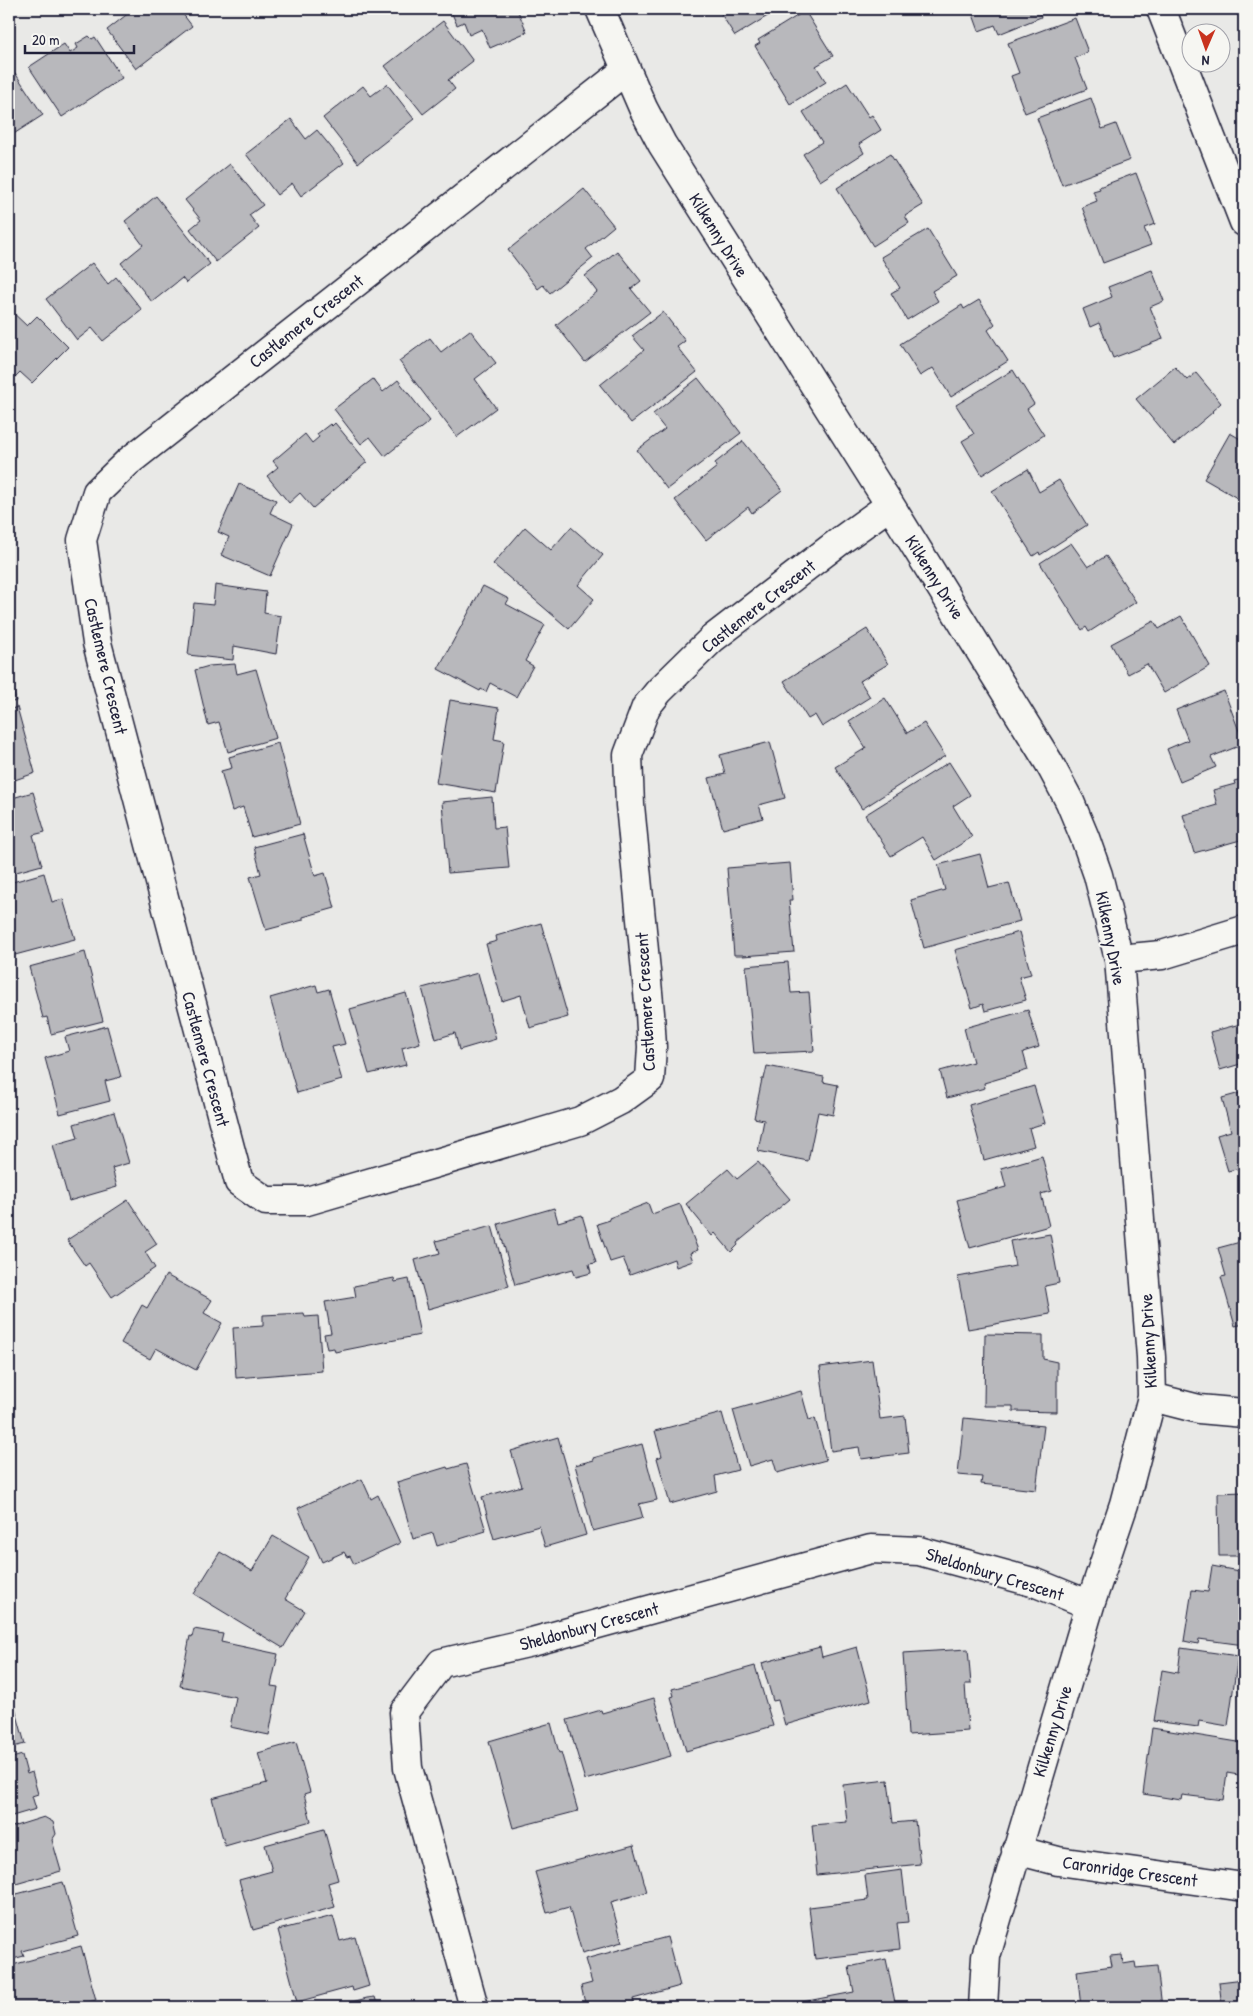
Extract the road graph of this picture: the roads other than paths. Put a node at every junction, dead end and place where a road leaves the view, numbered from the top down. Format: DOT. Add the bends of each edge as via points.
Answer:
graph roads {
  1 [pos="600,9"];
  2 [pos="1161,9"];
  3 [pos="626,70"];
  4 [pos="1244,222"];
  5 [pos="890,505"];
  6 [pos="1244,930"];
  7 [pos="1119,959"];
  8 [pos="1152,1397"];
  9 [pos="1244,1413"];
  10 [pos="1090,1604"];
  11 [pos="1016,1850"];
  12 [pos="1244,1887"];
  13 [pos="474,2007"];
  14 [pos="983,2007"];
  1 -- 3 [label="street, Kilkenny Drive"];
  2 -- 4 [label="street"];
  3 -- 5 [label="street, Kilkenny Drive" via="662,144"];
  3 -- 5 [label="street, Castlemere Crescent" via="135,456 97,492 82,540 97,643 239,1182 266,1201 307,1201 580,1121 621,1100 650,1080 650,1013 628,755 646,707 712,639"];
  5 -- 7 [label="street, Kilkenny Drive" via="1070,802 1098,875"];
  6 -- 7 [label="street" via="1162,955"];
  7 -- 8 [label="street, Kilkenny Drive"];
  8 -- 9 [label="street" via="1199,1409"];
  8 -- 10 [label="street, Kilkenny Drive" via="1124,1504"];
  10 -- 11 [label="street, Kilkenny Drive"];
  10 -- 13 [label="street, Sheldonbury Crescent" via="1036,1583 919,1551 872,1549 532,1642 441,1663 404,1712 408,1768"];
  11 -- 12 [label="street, Caronridge Crescent" via="1058,1861"];
  11 -- 14 [label="street, Kilkenny Drive" via="986,1956"];
}
